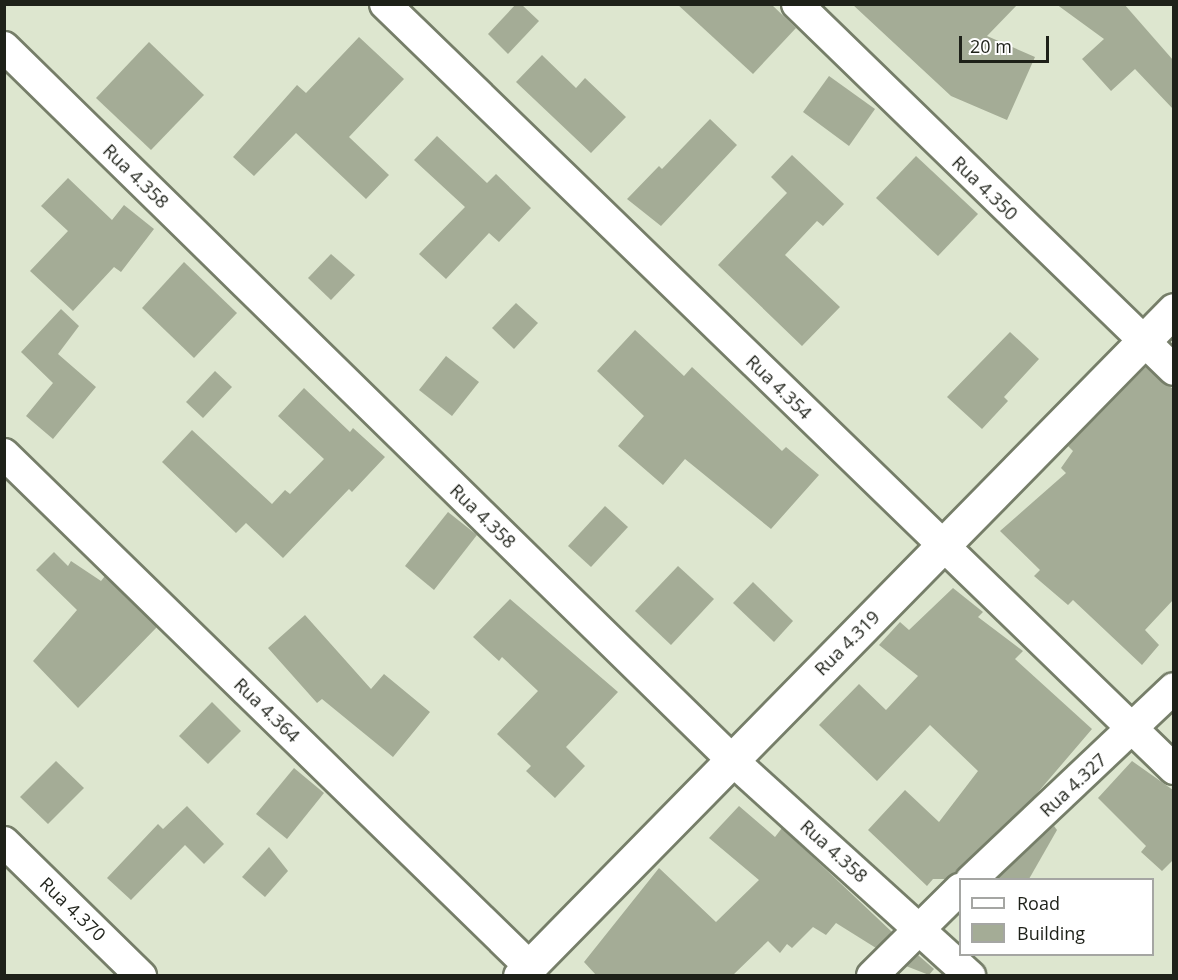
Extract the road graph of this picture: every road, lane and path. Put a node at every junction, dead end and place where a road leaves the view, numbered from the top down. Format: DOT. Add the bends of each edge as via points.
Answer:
graph roads {
  1 [pos="385,4"];
  2 [pos="797,4"];
  3 [pos="4,47"];
  4 [pos="1173,310"];
  5 [pos="1143,343"];
  6 [pos="1173,370"];
  7 [pos="4,454"];
  8 [pos="943,546"];
  9 [pos="1173,688"];
  10 [pos="1134,729"];
  11 [pos="732,759"];
  12 [pos="1173,769"];
  13 [pos="4,842"];
  14 [pos="972,878"];
  15 [pos="959,890"];
  16 [pos="919,927"];
  17 [pos="524,971"];
  18 [pos="133,973"];
  19 [pos="872,975"];
  20 [pos="970,975"];
  1 -- 8 [label="street, Rua 4.354"];
  2 -- 5 [label="street, Rua 4.350"];
  3 -- 11 [label="street, Rua 4.358"];
  4 -- 5 [label="street, Rua 4.319"];
  5 -- 6 [label="street, Rua 4.350"];
  5 -- 8 [label="street, Rua 4.319"];
  7 -- 17 [label="street, Rua 4.364"];
  8 -- 10 [label="street, Rua 4.354"];
  8 -- 11 [label="street, Rua 4.319"];
  9 -- 10 [label="street, Rua 4.327"];
  10 -- 12 [label="street, Rua 4.354"];
  10 -- 14 [label="street, Rua 4.327"];
  11 -- 16 [label="street, Rua 4.358"];
  11 -- 17 [label="street, Rua 4.319"];
  13 -- 18 [label="street, Rua 4.370"];
  15 -- 16 [label="street"];
  16 -- 19 [label="street"];
  16 -- 20 [label="street, Rua 4.358"];
}
